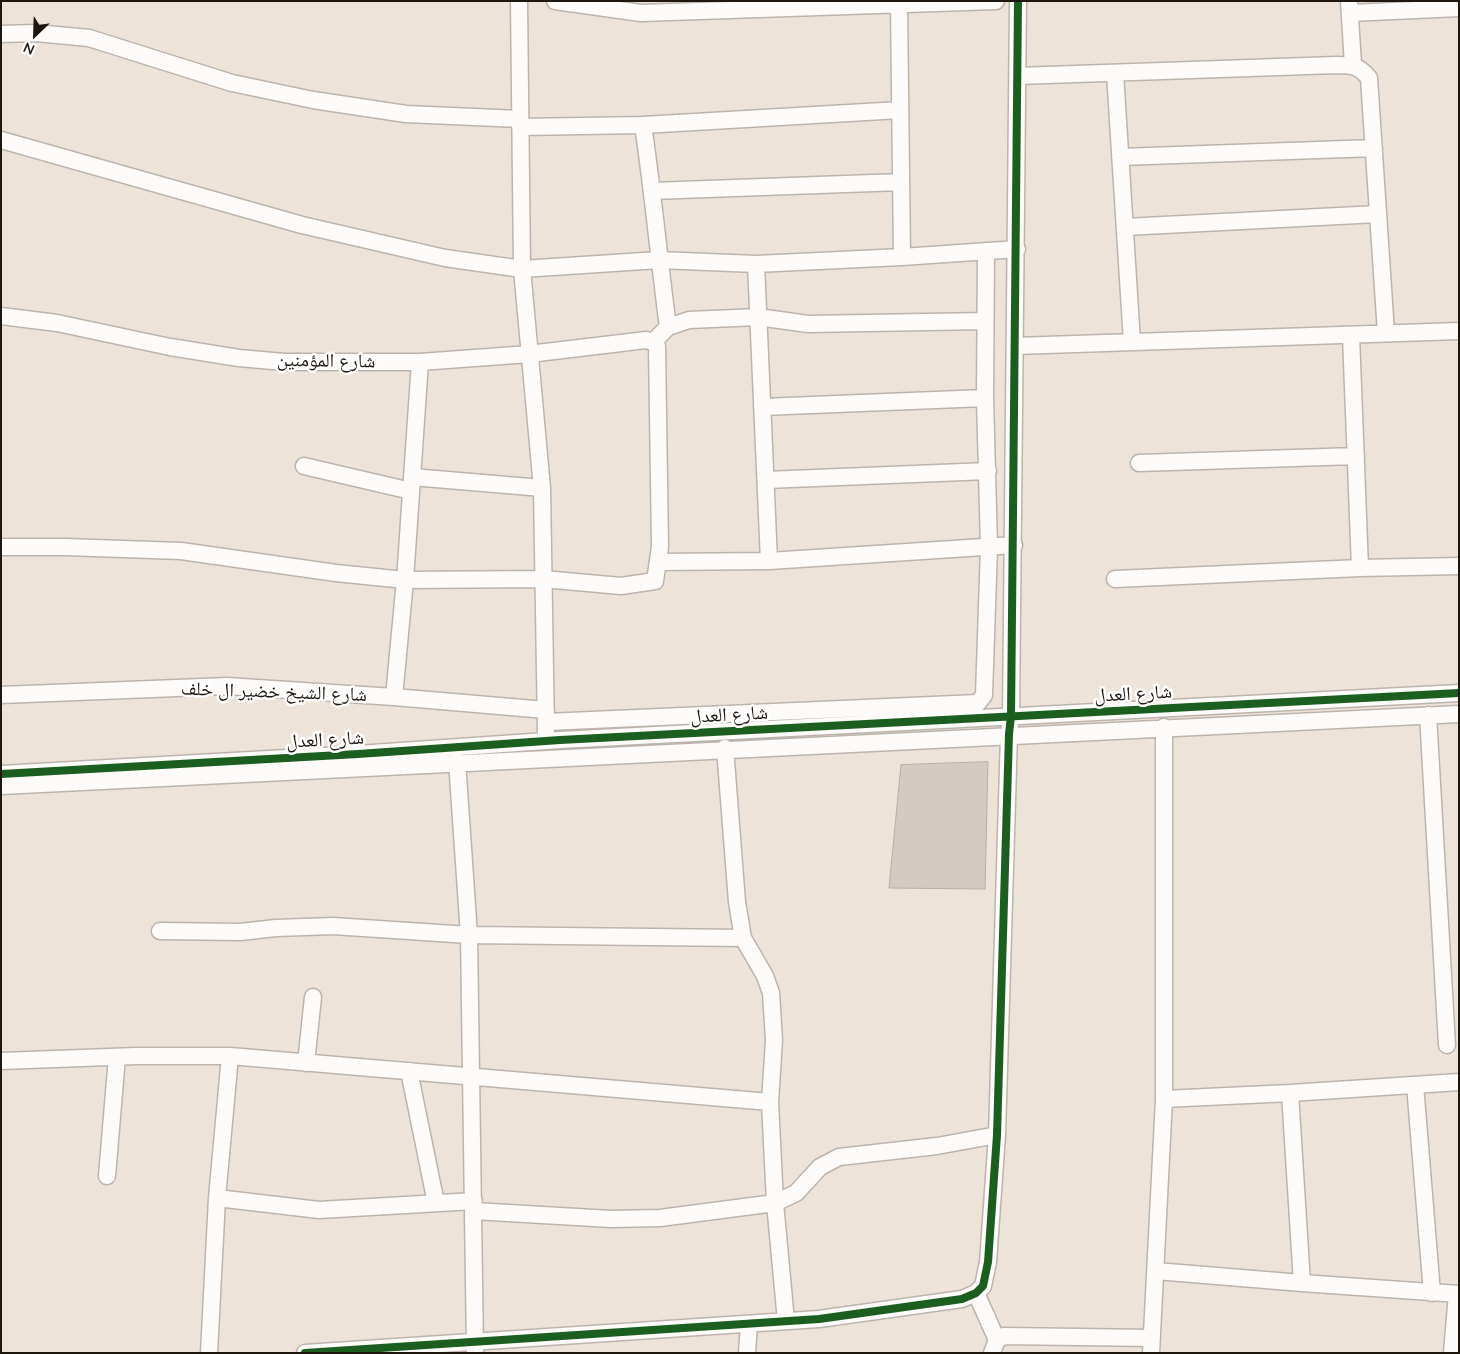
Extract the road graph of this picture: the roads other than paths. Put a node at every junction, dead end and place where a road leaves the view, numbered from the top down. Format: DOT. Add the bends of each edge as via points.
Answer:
graph roads {
  1 [pos="519,1"];
  2 [pos="556,1"];
  3 [pos="996,1"];
  4 [pos="1018,1"];
  5 [pos="800,5"];
  6 [pos="899,5"];
  7 [pos="1350,7"];
  8 [pos="1459,8"];
  9 [pos="1,34"];
  10 [pos="1353,65"];
  11 [pos="1115,73"];
  12 [pos="1018,76"];
  13 [pos="900,110"];
  14 [pos="520,123"];
  15 [pos="643,125"];
  16 [pos="1,140"];
  17 [pos="1374,148"];
  18 [pos="1120,156"];
  19 [pos="901,182"];
  20 [pos="652,191"];
  21 [pos="1378,214"];
  22 [pos="1125,227"];
  23 [pos="1016,249"];
  24 [pos="986,252"];
  25 [pos="902,257"];
  26 [pos="659,260"];
  27 [pos="756,264"];
  28 [pos="522,269"];
  29 [pos="1,316"];
  30 [pos="758,317"];
  31 [pos="985,321"];
  32 [pos="668,327"];
  33 [pos="1459,330"];
  34 [pos="1386,334"];
  35 [pos="1351,335"];
  36 [pos="653,342"];
  37 [pos="1132,342"];
  38 [pos="1016,346"];
  39 [pos="529,354"];
  40 [pos="420,362"];
  41 [pos="985,398"];
  42 [pos="762,407"];
  43 [pos="1356,456"];
  44 [pos="1139,463"];
  45 [pos="304,466"];
  46 [pos="988,471"];
  47 [pos="766,480"];
  48 [pos="411,484"];
  49 [pos="542,488"];
  50 [pos="1014,545"];
  51 [pos="1,547"];
  52 [pos="989,547"];
  53 [pos="769,561"];
  54 [pos="659,562"];
  55 [pos="1459,566"];
  56 [pos="1360,568"];
  57 [pos="543,579"];
  58 [pos="1115,579"];
  59 [pos="405,580"];
  60 [pos="1459,693"];
  61 [pos="1,695"];
  62 [pos="394,697"];
  63 [pos="1459,714"];
  64 [pos="1428,715"];
  65 [pos="546,716"];
  66 [pos="1012,716"];
  67 [pos="1164,727"];
  68 [pos="1009,734"];
  69 [pos="546,741"];
  70 [pos="725,748"];
  71 [pos="457,762"];
  72 [pos="1,774"];
  73 [pos="1,786"];
  74 [pos="160,931"];
  75 [pos="469,935"];
  76 [pos="743,938"];
  77 [pos="313,997"];
  78 [pos="1448,1044"];
  79 [pos="230,1056"];
  80 [pos="117,1057"];
  81 [pos="1,1060"];
  82 [pos="306,1062"];
  83 [pos="409,1071"];
  84 [pos="472,1076"];
  85 [pos="1459,1082"];
  86 [pos="1415,1085"];
  87 [pos="1290,1093"];
  88 [pos="1164,1099"];
  89 [pos="770,1102"];
  90 [pos="997,1135"];
  91 [pos="107,1176"];
  92 [pos="217,1198"];
  93 [pos="436,1203"];
  94 [pos="775,1203"];
  95 [pos="474,1206"];
  96 [pos="1156,1271"];
  97 [pos="1302,1283"];
  98 [pos="976,1293"];
  99 [pos="1432,1293"];
  100 [pos="1458,1294"];
  101 [pos="786,1321"];
  102 [pos="749,1324"];
  103 [pos="1152,1345"];
  104 [pos="995,1346"];
  105 [pos="475,1348"];
  106 [pos="342,1352"];
  107 [pos="209,1353"];
  108 [pos="305,1353"];
  109 [pos="746,1353"];
  110 [pos="1452,1353"];
  1 -- 14 [label="street"];
  2 -- 5 [label="street" via="641,13"];
  3 -- 6 [label="street"];
  4 -- 12 [label="street"];
  5 -- 6 [label="street"];
  6 -- 13 [label="street"];
  7 -- 8 [label="street"];
  7 -- 10 [label="street"];
  9 -- 14 [label="street" via="36,33 89,38 232,83 313,100 406,114"];
  10 -- 11 [label="street"];
  10 -- 17 [label="street" via="1369,78"];
  11 -- 12 [label="street"];
  11 -- 18 [label="street"];
  12 -- 23 [label="street"];
  13 -- 15 [label="street"];
  13 -- 19 [label="street"];
  14 -- 15 [label="street"];
  14 -- 28 [label="street"];
  15 -- 20 [label="street"];
  16 -- 28 [label="street" via="302,225 445,258"];
  17 -- 18 [label="street"];
  17 -- 21 [label="street"];
  18 -- 22 [label="street"];
  19 -- 20 [label="street"];
  19 -- 25 [label="street"];
  20 -- 26 [label="street"];
  21 -- 22 [label="street"];
  21 -- 34 [label="street"];
  22 -- 37 [label="street"];
  23 -- 24 [label="street"];
  23 -- 38 [label="street"];
  24 -- 25 [label="street"];
  24 -- 31 [label="street, شارع الشيخ خضير ال خلف"];
  25 -- 27 [label="street"];
  26 -- 27 [label="street"];
  26 -- 28 [label="street"];
  26 -- 32 [label="street"];
  27 -- 30 [label="street"];
  28 -- 39 [label="street"];
  29 -- 40 [label="street, شارع المؤمنين" via="57,323 239,358 284,362"];
  30 -- 31 [label="street" via="808,324"];
  30 -- 32 [label="street" via="689,320"];
  30 -- 42 [label="street"];
  31 -- 41 [label="street, شارع الشيخ خضير ال خلف"];
  32 -- 36 [label="street"];
  33 -- 34 [label="street"];
  34 -- 35 [label="street"];
  35 -- 37 [label="street"];
  35 -- 43 [label="street"];
  36 -- 39 [label="street, شارع المؤمنين" via="646,340"];
  36 -- 54 [label="street" via="657,346"];
  37 -- 38 [label="street"];
  38 -- 50 [label="street"];
  39 -- 40 [label="street, شارع المؤمنين"];
  39 -- 49 [label="street"];
  40 -- 48 [label="street"];
  41 -- 42 [label="street"];
  41 -- 46 [label="street, شارع الشيخ خضير ال خلف"];
  42 -- 47 [label="street"];
  43 -- 44 [label="street"];
  43 -- 56 [label="street"];
  45 -- 48 [label="street"];
  46 -- 47 [label="street"];
  46 -- 52 [label="street, شارع الشيخ خضير ال خلف"];
  47 -- 53 [label="street"];
  48 -- 49 [label="street"];
  48 -- 59 [label="street"];
  49 -- 57 [label="street"];
  50 -- 52 [label="street"];
  50 -- 66 [label="street"];
  51 -- 59 [label="street" via="182,551"];
  52 -- 53 [label="street"];
  52 -- 65 [label="street, شارع الشيخ خضير ال خلف" via="984,696 978,703"];
  53 -- 54 [label="street"];
  54 -- 57 [label="street" via="655,582 621,586"];
  55 -- 56 [label="street"];
  56 -- 58 [label="street"];
  57 -- 59 [label="street"];
  57 -- 65 [label="street"];
  59 -- 62 [label="street"];
  60 -- 66 [label="street, شارع العدل"];
  61 -- 62 [label="street, شارع الشيخ خضير ال خلف" via="227,686"];
  62 -- 65 [label="street, شارع الشيخ خضير ال خلف"];
  63 -- 64 [label="street, شارع العدل"];
  64 -- 67 [label="street, شارع العدل"];
  64 -- 78 [label="street"];
  65 -- 69 [label="street"];
  66 -- 68 [label="street"];
  66 -- 69 [label="street, شارع العدل"];
  67 -- 68 [label="street, شارع العدل"];
  67 -- 88 [label="street"];
  68 -- 70 [label="street, شارع العدل"];
  68 -- 90 [label="street"];
  69 -- 72 [label="street, شارع العدل"];
  70 -- 71 [label="street, شارع العدل"];
  70 -- 76 [label="street" via="737,902"];
  71 -- 73 [label="street, شارع العدل"];
  71 -- 75 [label="street"];
  74 -- 75 [label="street" via="240,932 333,926"];
  75 -- 76 [label="street"];
  75 -- 84 [label="street"];
  76 -- 89 [label="street" via="771,993 774,1040"];
  77 -- 82 [label="street"];
  79 -- 80 [label="street"];
  79 -- 82 [label="street"];
  79 -- 92 [label="street"];
  80 -- 81 [label="street"];
  80 -- 91 [label="street"];
  82 -- 83 [label="street"];
  83 -- 84 [label="street"];
  83 -- 93 [label="street"];
  84 -- 89 [label="street"];
  84 -- 95 [label="street"];
  85 -- 86 [label="street"];
  86 -- 87 [label="street"];
  86 -- 99 [label="street"];
  87 -- 88 [label="street"];
  87 -- 97 [label="street"];
  88 -- 96 [label="street"];
  89 -- 94 [label="street"];
  90 -- 94 [label="street" via="938,1146 839,1157 820,1167 796,1193"];
  90 -- 98 [label="street" via="988,1262 983,1286"];
  92 -- 93 [label="street" via="319,1210"];
  92 -- 107 [label="street"];
  93 -- 95 [label="street"];
  94 -- 95 [label="street" via="660,1218 611,1219"];
  94 -- 101 [label="street"];
  95 -- 105 [label="street"];
  96 -- 97 [label="street"];
  96 -- 103 [label="street"];
  97 -- 99 [label="street"];
  98 -- 101 [label="street" via="962,1299"];
  98 -- 104 [label="street"];
  99 -- 100 [label="street"];
  100 -- 110 [label="street"];
  101 -- 102 [label="street"];
  102 -- 105 [label="street"];
  102 -- 109 [label="street"];
  103 -- 104 [label="street" via="1004,1336"];
  105 -- 106 [label="street"];
  106 -- 108 [label="street"];
}
